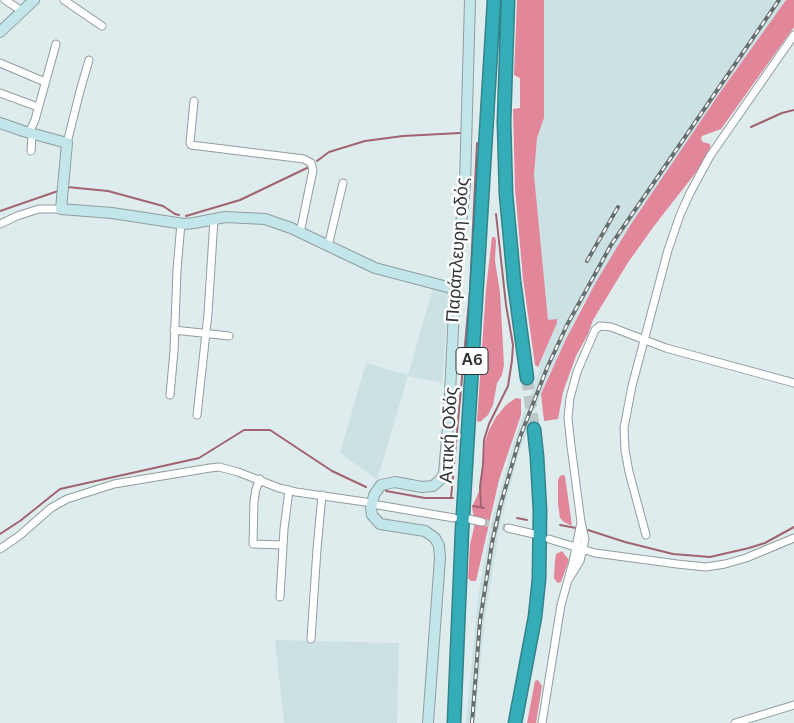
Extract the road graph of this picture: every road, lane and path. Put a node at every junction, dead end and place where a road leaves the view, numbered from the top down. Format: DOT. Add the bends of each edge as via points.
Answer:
graph roads {
  1 [pos="5,0"];
  2 [pos="34,0"];
  3 [pos="64,0"];
  4 [pos="470,0"];
  5 [pos="494,0"];
  6 [pos="508,0"];
  7 [pos="22,11"];
  8 [pos="102,26"];
  9 [pos="0,32"];
  10 [pos="794,35"];
  11 [pos="56,44"];
  12 [pos="89,60"];
  13 [pos="0,63"];
  14 [pos="45,82"];
  15 [pos="0,93"];
  16 [pos="194,101"];
  17 [pos="38,108"];
  18 [pos="0,123"];
  19 [pos="31,133"];
  20 [pos="67,143"];
  21 [pos="31,151"];
  22 [pos="343,183"];
  23 [pos="60,209"];
  24 [pos="214,219"];
  25 [pos="181,223"];
  26 [pos="0,224"];
  27 [pos="300,233"];
  28 [pos="328,246"];
  29 [pos="456,290"];
  30 [pos="174,330"];
  31 [pos="206,333"];
  32 [pos="229,336"];
  33 [pos="644,341"];
  34 [pos="527,378"];
  35 [pos="794,383"];
  36 [pos="170,395"];
  37 [pos="197,415"];
  38 [pos="534,429"];
  39 [pos="260,479"];
  40 [pos="289,490"];
  41 [pos="322,495"];
  42 [pos="375,504"];
  43 [pos="454,518"];
  44 [pos="469,519"];
  45 [pos="482,522"];
  46 [pos="508,528"];
  47 [pos="534,534"];
  48 [pos="646,535"];
  49 [pos="794,538"];
  50 [pos="549,539"];
  51 [pos="283,546"];
  52 [pos="0,549"];
  53 [pos="580,549"];
  54 [pos="280,597"];
  55 [pos="311,639"];
  56 [pos="794,705"];
  57 [pos="769,713"];
  58 [pos="428,723"];
  59 [pos="454,723"];
  60 [pos="516,723"];
  61 [pos="542,723"];
  62 [pos="735,723"];
  63 [pos="753,723"];
  1 -- 7 [label="street"];
  2 -- 7 [label="street"];
  3 -- 8 [label="street"];
  4 -- 29 [label="street, Παράπλευρη οδός" via="465,184"];
  5 -- 59 [label="highway, Αττική Οδός / Α6" via="463,515"];
  6 -- 34 [label="highway" via="504,122 506,194"];
  7 -- 9 [label="street"];
  10 -- 33 [label="street" via="710,156 690,193 668,250"];
  11 -- 14 [label="street"];
  12 -- 20 [label="street"];
  13 -- 14 [label="street"];
  14 -- 17 [label="street"];
  15 -- 17 [label="street"];
  16 -- 27 [label="street" via="191,145 304,158 311,163 313,170"];
  17 -- 19 [label="street"];
  18 -- 19 [label="street"];
  19 -- 20 [label="street"];
  19 -- 21 [label="street"];
  20 -- 23 [label="street"];
  22 -- 28 [label="street"];
  23 -- 25 [label="street"];
  23 -- 26 [label="street" via="39,210"];
  24 -- 25 [label="street" via="194,224"];
  24 -- 27 [label="street" via="265,219"];
  24 -- 31 [label="street"];
  25 -- 30 [label="street"];
  27 -- 28 [label="street"];
  28 -- 29 [label="street" via="375,268"];
  29 -- 42 [label="street, Παράπλευρη οδός" via="444,472 433,486 395,482 385,487"];
  30 -- 31 [label="street"];
  30 -- 36 [label="street"];
  31 -- 32 [label="street"];
  31 -- 37 [label="street"];
  33 -- 35 [label="street"];
  33 -- 48 [label="street" via="624,428 628,472"];
  33 -- 53 [label="street" via="611,327 600,326 595,330 576,372 568,418 581,522"];
  38 -- 60 [label="highway" via="540,511 539,579"];
  39 -- 40 [label="street"];
  39 -- 51 [label="street" via="254,501 253,544"];
  39 -- 52 [label="street" via="219,467 114,484 58,503"];
  40 -- 41 [label="street"];
  40 -- 51 [label="street"];
  41 -- 42 [label="street"];
  41 -- 55 [label="street"];
  42 -- 43 [label="street"];
  42 -- 58 [label="street" via="378,518 387,526 426,531 439,546"];
  44 -- 45 [label="street"];
  46 -- 47 [label="street"];
  49 -- 53 [label="street" via="746,558 706,567"];
  50 -- 53 [label="street"];
  51 -- 54 [label="street"];
  53 -- 61 [label="street" via="561,605"];
  56 -- 57 [label="street"];
  57 -- 62 [label="street"];
  57 -- 63 [label="street"];
}
